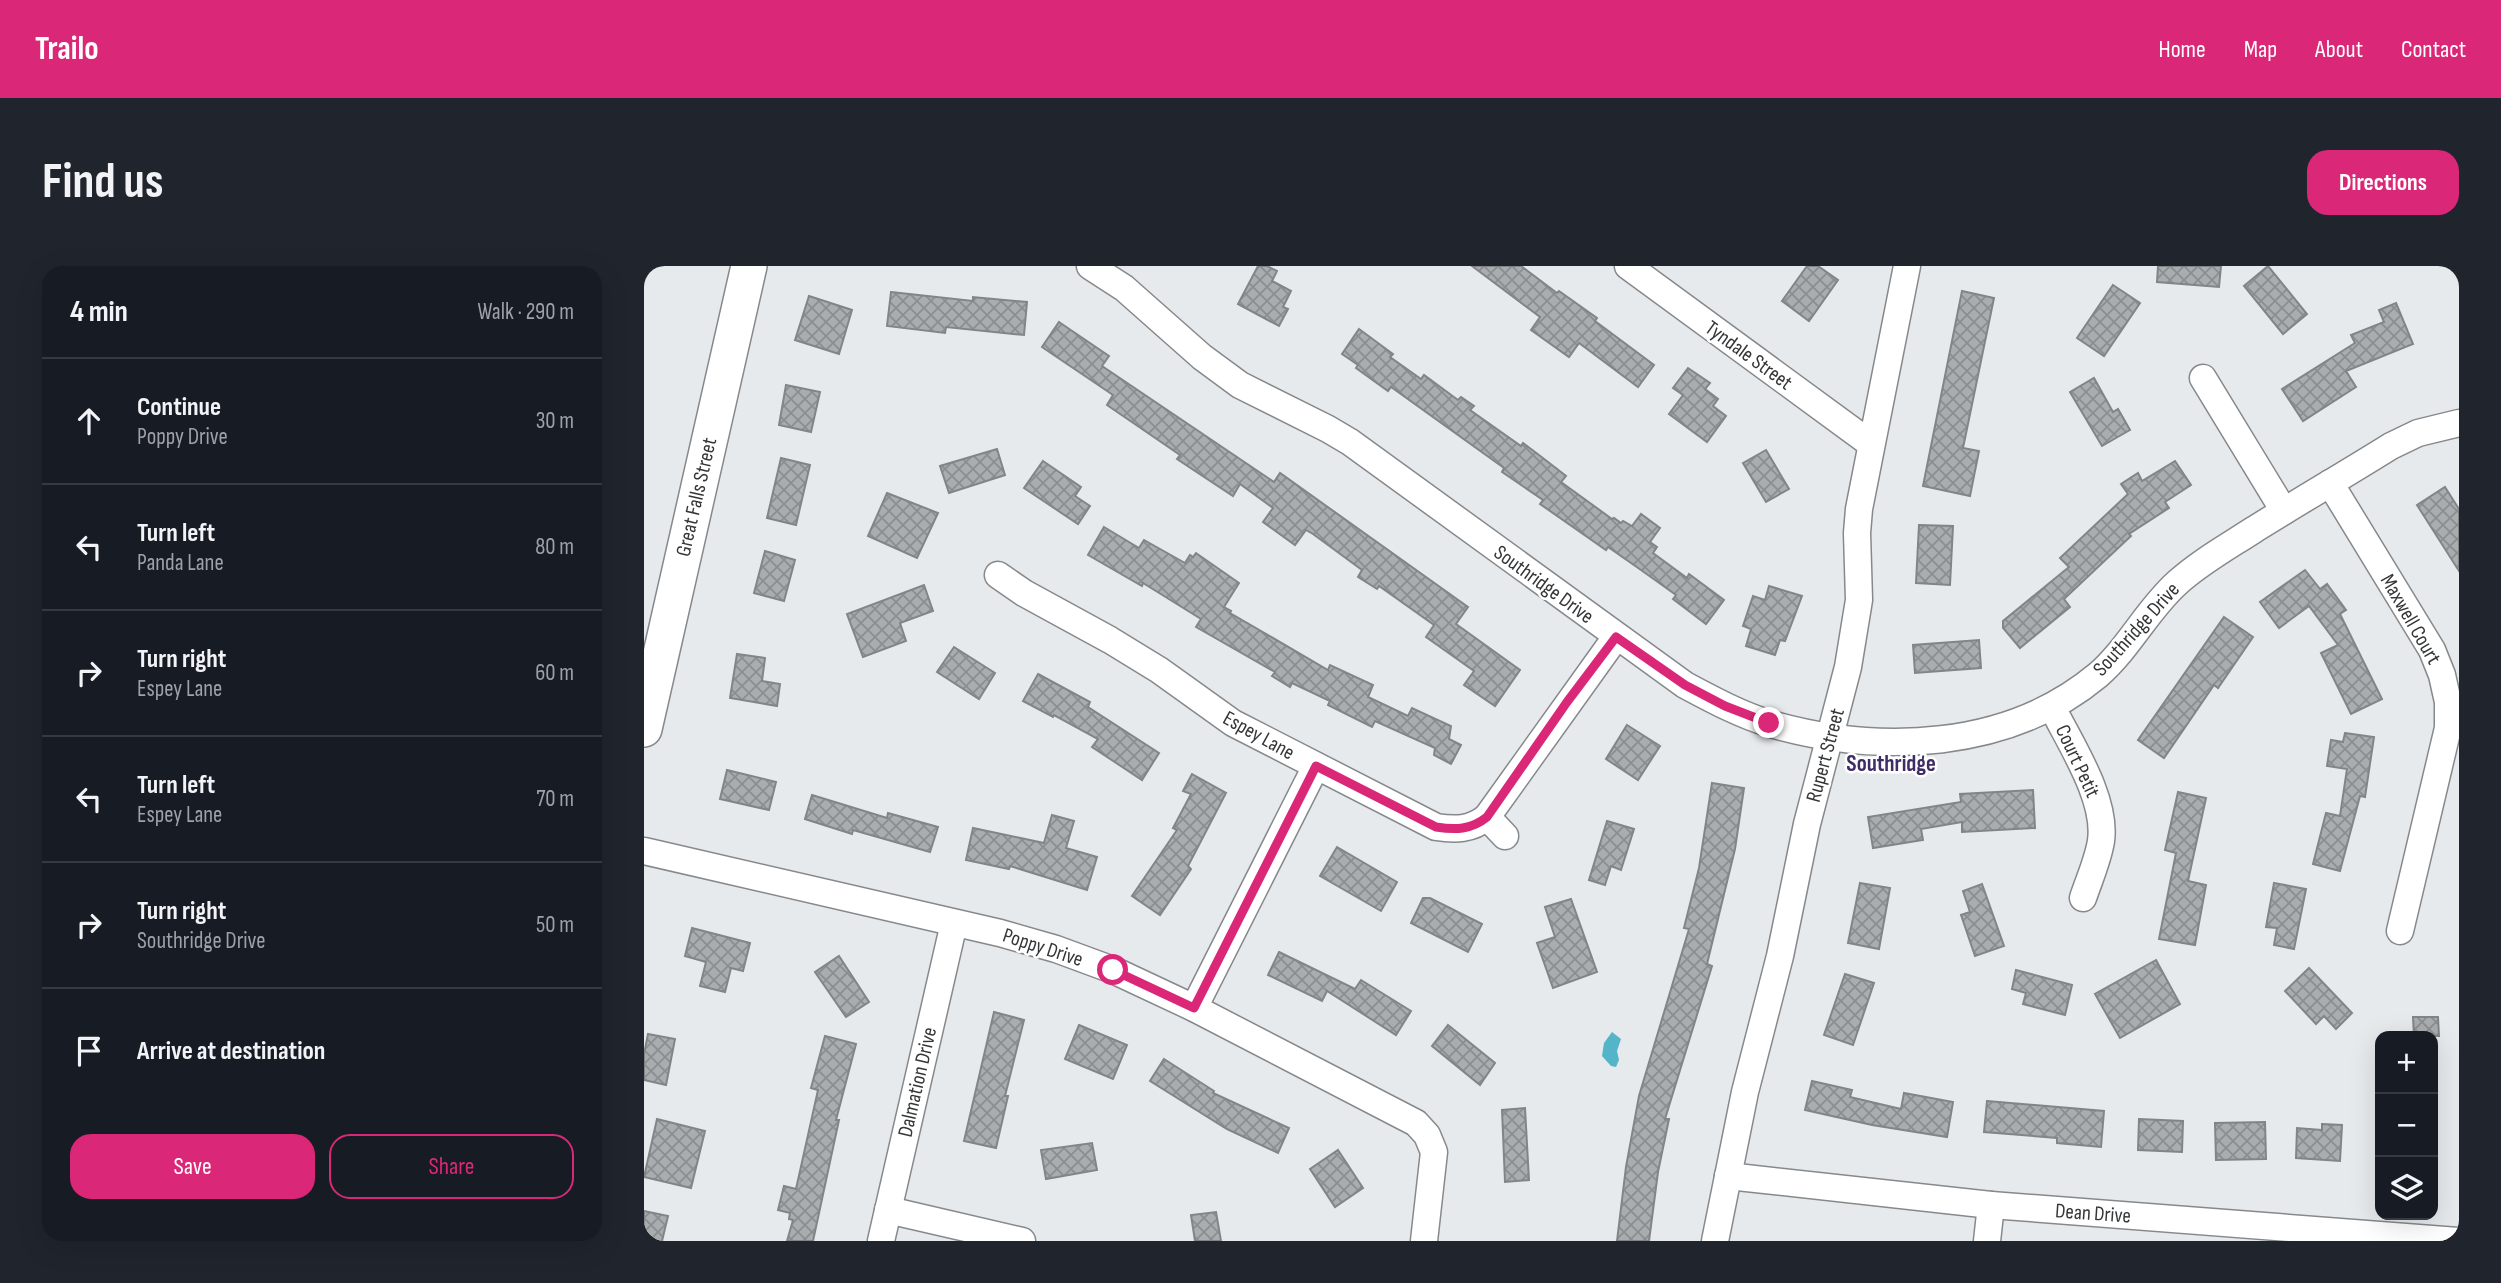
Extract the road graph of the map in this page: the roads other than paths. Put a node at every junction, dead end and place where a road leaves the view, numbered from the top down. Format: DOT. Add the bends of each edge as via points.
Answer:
graph roads {
  1 [pos="749,266"];
  2 [pos="1090,266"];
  3 [pos="1628,266"];
  4 [pos="1907,266"];
  5 [pos="2203,378"];
  6 [pos="2459,423"];
  7 [pos="1871,444"];
  8 [pos="2330,483"];
  9 [pos="2284,511"];
  10 [pos="998,575"];
  11 [pos="1616,637"];
  12 [pos="2052,707"];
  13 [pos="644,729"];
  14 [pos="1829,737"];
  15 [pos="1316,766"];
  16 [pos="1487,817"];
  17 [pos="1505,836"];
  18 [pos="644,851"];
  19 [pos="2083,898"];
  20 [pos="954,923"];
  21 [pos="2400,932"];
  22 [pos="1194,1008"];
  23 [pos="1728,1176"];
  24 [pos="1990,1205"];
  25 [pos="888,1210"];
  26 [pos="881,1241"];
  27 [pos="1022,1241"];
  28 [pos="1424,1241"];
  29 [pos="1715,1241"];
  30 [pos="1987,1241"];
  31 [pos="2459,1241"];
  1 -- 13 [label="main road, Great Falls Street"];
  2 -- 11 [label="street, Southridge Drive" via="1124,288 1202,358 1260,396 1348,440"];
  3 -- 7 [label="street, Tyndale Street"];
  4 -- 7 [label="street, Rupert Street"];
  5 -- 9 [label="street"];
  6 -- 8 [label="street, Southridge Drive" via="2409,437"];
  7 -- 14 [label="street, Rupert Street" via="1857,533 1857,618"];
  8 -- 9 [label="street, Southridge Drive"];
  8 -- 21 [label="street, Maxwell Court" via="2432,650 2448,702 2446,744"];
  9 -- 12 [label="street, Southridge Drive" via="2177,582 2125,648"];
  10 -- 15 [label="street, Espey Lane" via="1159,670 1233,723"];
  11 -- 14 [label="street, Southridge Drive" via="1685,685 1725,706 1769,723"];
  11 -- 16 [label="street"];
  12 -- 14 [label="street, Southridge Drive" via="2010,725 1966,736 1874,742"];
  12 -- 19 [label="street, Court Petit" via="2098,799 2102,820 2101,842"];
  14 -- 23 [label="street, Rupert Street"];
  15 -- 16 [label="street, Espey Lane" via="1436,827 1454,830"];
  15 -- 22 [label="street"];
  16 -- 17 [label="street"];
  18 -- 20 [label="street, Poppy Drive"];
  20 -- 22 [label="street, Poppy Drive" via="1056,949"];
  20 -- 25 [label="street, Dalmation Drive"];
  22 -- 28 [label="street, Poppy Drive" via="1416,1123 1434,1152"];
  23 -- 24 [label="street, Dean Drive"];
  23 -- 29 [label="street, Rupert Street"];
  24 -- 30 [label="street"];
  24 -- 31 [label="street, Dean Drive"];
  25 -- 26 [label="street, Dalmation Drive"];
  25 -- 27 [label="street"];
}
